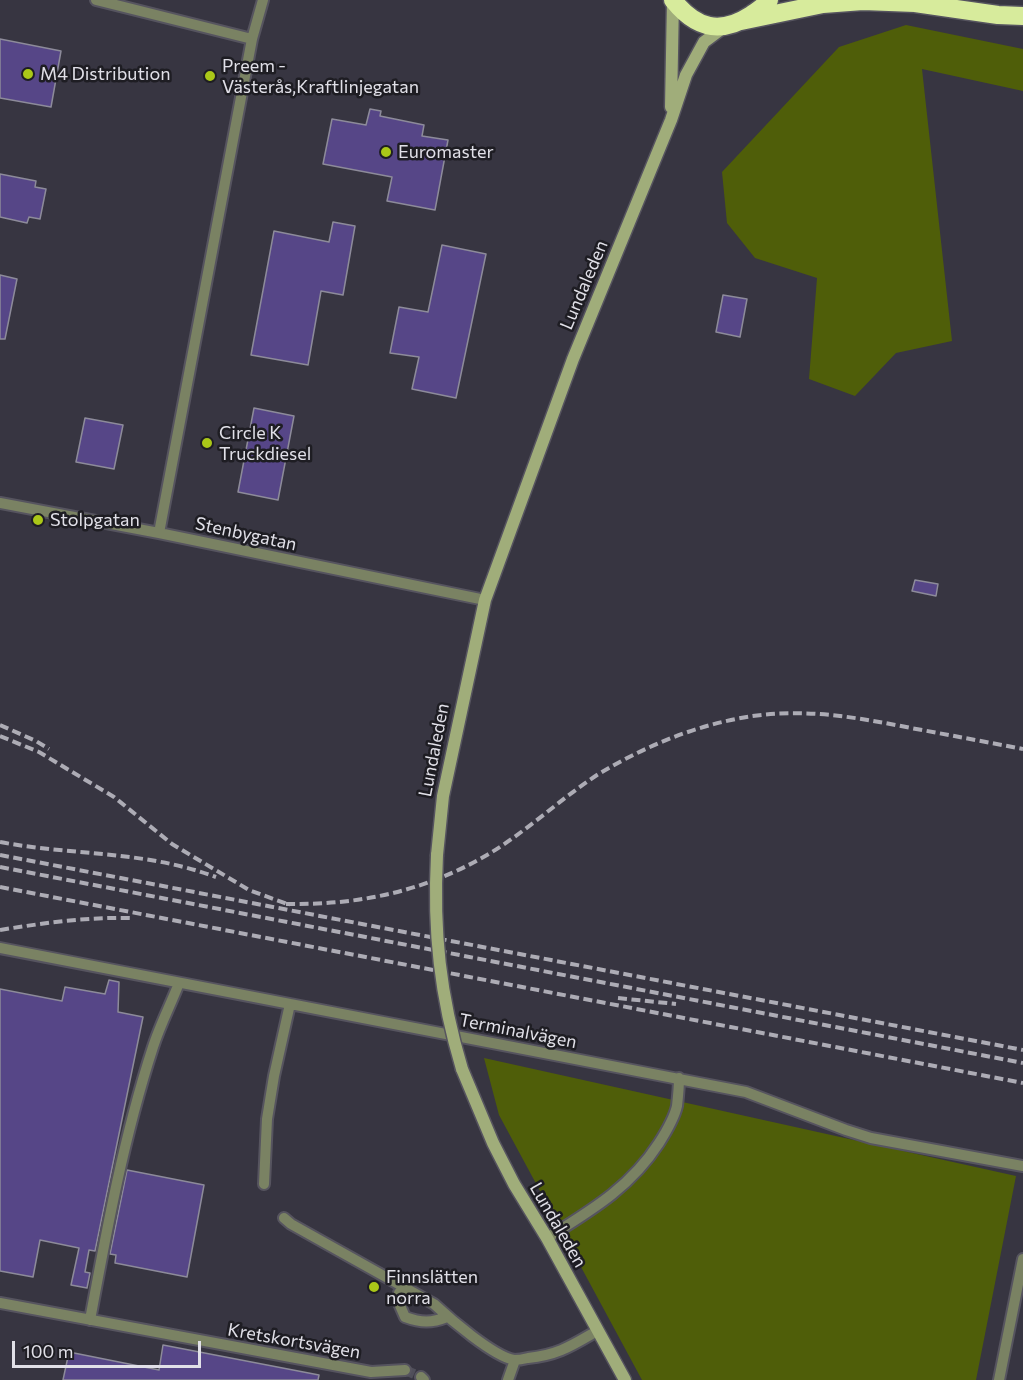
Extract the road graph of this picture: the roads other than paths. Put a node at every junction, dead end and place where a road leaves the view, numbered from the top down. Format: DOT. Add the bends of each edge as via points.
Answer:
graph roads {
  1 [pos="96,0"];
  2 [pos="263,0"];
  3 [pos="673,0"];
  4 [pos="769,0"];
  5 [pos="951,0"];
  6 [pos="1019,15"];
  7 [pos="732,24"];
  8 [pos="252,39"];
  9 [pos="671,120"];
  10 [pos="0,502"];
  11 [pos="159,533"];
  12 [pos="485,600"];
  13 [pos="0,948"];
  14 [pos="179,983"];
  15 [pos="290,1004"];
  16 [pos="679,1078"];
  17 [pos="1023,1166"];
  18 [pos="264,1184"];
  19 [pos="284,1218"];
  20 [pos="547,1238"];
  21 [pos="1023,1259"];
  22 [pos="409,1290"];
  23 [pos="0,1303"];
  24 [pos="447,1317"];
  25 [pos="90,1320"];
  26 [pos="597,1331"];
  27 [pos="515,1360"];
  28 [pos="405,1370"];
  29 [pos="508,1380"];
  30 [pos="625,1380"];
  31 [pos="999,1380"];
  1 -- 8 [label="street"];
  2 -- 8 [label="street"];
  3 -- 7 [label="highway" via="682,12 704,24"];
  3 -- 9 [label="main road, Lundaleden"];
  4 -- 7 [label="highway"];
  5 -- 6 [label="highway"];
  6 -- 7 [label="highway" via="863,1 806,6"];
  7 -- 9 [label="main road, Lundaleden" via="704,42 698,51"];
  8 -- 11 [label="street"];
  9 -- 12 [label="main road, Lundaleden" via="573,359"];
  10 -- 11 [label="street, Stenbygatan"];
  11 -- 12 [label="street, Stenbygatan"];
  12 -- 20 [label="main road, Lundaleden, bridge" via="443,796 435,889 437,943 443,994 462,1069 493,1143"];
  13 -- 14 [label="street, Terminalvägen"];
  14 -- 15 [label="street, Terminalvägen"];
  14 -- 25 [label="street" via="154,1044 132,1116"];
  15 -- 16 [label="street, Terminalvägen"];
  15 -- 18 [label="street" via="267,1119"];
  16 -- 17 [label="street, Terminalvägen" via="746,1092 871,1138"];
  16 -- 20 [label="street" via="677,1108 650,1157 630,1180 600,1204"];
  19 -- 22 [label="street"];
  20 -- 26 [label="main road, Lundaleden"];
  21 -- 31 [label="street"];
  22 -- 24 [label="street" via="434,1304"];
  22 -- 24 [label="street" via="399,1293 405,1317 419,1323"];
  23 -- 25 [label="street, Kretskortsvägen"];
  24 -- 27 [label="street"];
  25 -- 28 [label="street, Kretskortsvägen" via="371,1372"];
  26 -- 27 [label="street" via="565,1350"];
  26 -- 30 [label="main road, Lundaleden"];
  27 -- 29 [label="street"];
}
